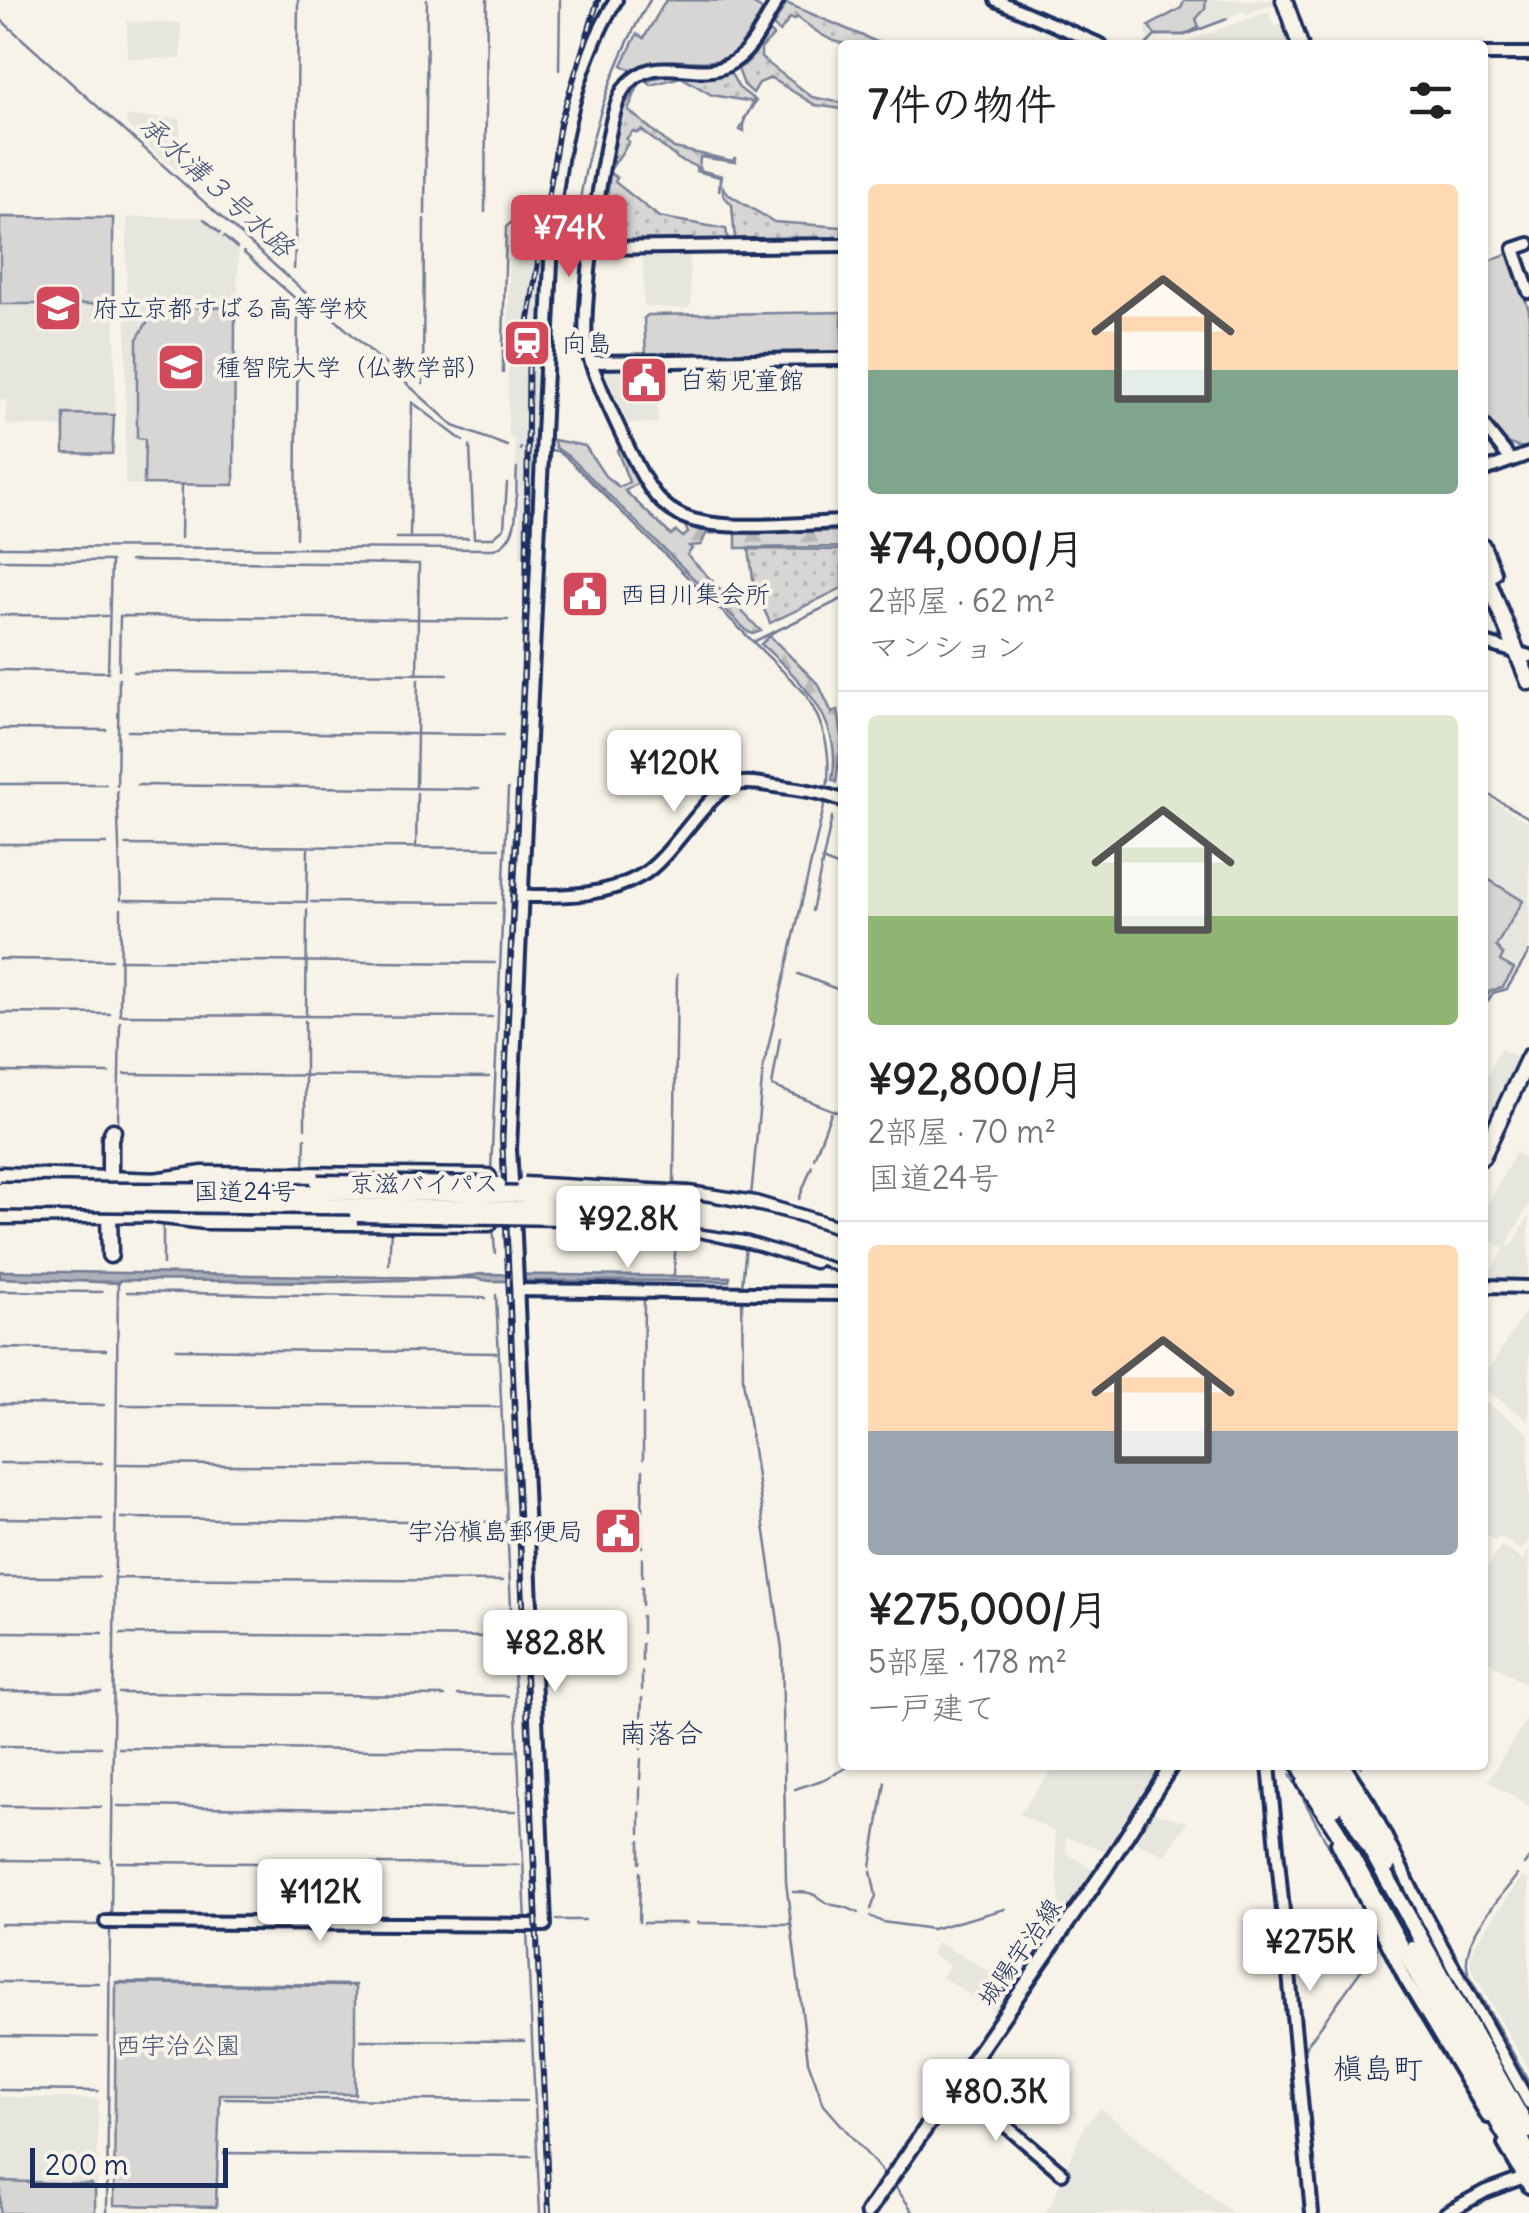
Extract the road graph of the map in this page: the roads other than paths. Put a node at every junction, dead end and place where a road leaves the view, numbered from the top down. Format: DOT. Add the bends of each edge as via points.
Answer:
graph roads {
  1 [pos="616,0"];
  2 [pos="778,0"];
  3 [pos="996,0"];
  4 [pos="1284,0"];
  5 [pos="1080,40"];
  6 [pos="1298,40"];
  7 [pos="1488,54"];
  8 [pos="1529,54"];
  9 [pos="1529,244"];
  10 [pos="838,245"];
  11 [pos="594,248"];
  12 [pos="1529,292"];
  13 [pos="838,358"];
  14 [pos="591,362"];
  15 [pos="1488,431"];
  16 [pos="1529,454"];
  17 [pos="1511,460"];
  18 [pos="1488,468"];
  19 [pos="838,522"];
  20 [pos="1488,562"];
  21 [pos="1488,580"];
  22 [pos="1488,644"];
  23 [pos="1523,654"];
  24 [pos="1529,682"];
  25 [pos="832,796"];
  26 [pos="522,896"];
  27 [pos="1529,1057"];
  28 [pos="1488,1128"];
  29 [pos="113,1131"];
  30 [pos="0,1175"];
  31 [pos="488,1177"];
  32 [pos="110,1180"];
  33 [pos="154,1181"];
  34 [pos="3,1193"];
  35 [pos="751,1208"];
  36 [pos="156,1209"];
  37 [pos="0,1214"];
  38 [pos="674,1214"];
  39 [pos="109,1215"];
  40 [pos="489,1223"];
  41 [pos="838,1232"];
  42 [pos="838,1243"];
  43 [pos="110,1254"];
  44 [pos="838,1255"];
  45 [pos="838,1266"];
  46 [pos="838,1267"];
  47 [pos="517,1280"];
  48 [pos="1488,1286"];
  49 [pos="1529,1287"];
  50 [pos="838,1294"];
  51 [pos="1169,1770"];
  52 [pos="1271,1770"];
  53 [pos="1302,1770"];
  54 [pos="1303,1770"];
  55 [pos="1325,1770"];
  56 [pos="1336,1770"];
  57 [pos="1347,1770"];
  58 [pos="1306,1782"];
  59 [pos="109,1922"];
  60 [pos="956,2084"];
  61 [pos="1529,2103"];
  62 [pos="1529,2128"];
  63 [pos="1529,2153"];
  64 [pos="1062,2173"];
  65 [pos="1528,2178"];
  66 [pos="867,2213"];
  67 [pos="1312,2213"];
  68 [pos="1446,2213"];
  1 -- 26 [label="street" via="584,70 558,177"];
  2 -- 11 [label="street" via="750,46 730,64 662,67 624,88 608,132"];
  3 -- 5 [label="street"];
  4 -- 6 [label="highway"];
  7 -- 8 [label="street"];
  9 -- 12 [label="street" via="1514,250"];
  10 -- 11 [label="street"];
  11 -- 14 [label="street" via="585,342"];
  13 -- 14 [label="street"];
  14 -- 19 [label="street" via="648,486 673,511 711,525"];
  15 -- 17 [label="street"];
  16 -- 17 [label="street"];
  17 -- 18 [label="street"];
  20 -- 23 [label="highway"];
  21 -- 23 [label="highway"];
  22 -- 23 [label="street"];
  23 -- 24 [label="highway"];
  25 -- 26 [label="street" via="736,784 640,876 606,892"];
  26 -- 47 [label="street" via="510,1149"];
  27 -- 28 [label="highway"];
  29 -- 32 [label="highway"];
  30 -- 32 [label="highway, 国道24号"];
  31 -- 33 [label="highway" via="203,1174"];
  32 -- 33 [label="highway, 国道24号"];
  33 -- 35 [label="highway, 国道24号, bridge" via="564,1186 688,1194"];
  34 -- 35 [label="highway, 京滋バイパス, bridge" via="540,1195"];
  34 -- 36 [label="highway, 京滋バイパス, bridge"];
  35 -- 41 [label="highway, bridge"];
  35 -- 42 [label="highway, 京滋バイパス, bridge"];
  36 -- 37 [label="highway, bridge"];
  36 -- 38 [label="highway, 京滋バイパス, bridge" via="541,1206"];
  36 -- 39 [label="highway, 国道24号"];
  36 -- 40 [label="highway" via="205,1221"];
  36 -- 46 [label="highway, 国道24号, bridge" via="686,1226"];
  37 -- 39 [label="highway, 国道24号"];
  38 -- 44 [label="highway, 京滋バイパス, bridge" via="770,1232"];
  38 -- 45 [label="highway, bridge" via="769,1237"];
  39 -- 43 [label="highway"];
  47 -- 50 [label="street"];
  47 -- 59 [label="street" via="544,1924"];
  48 -- 49 [label="street"];
  51 -- 60 [label="main road, 城陽宇治線"];
  52 -- 67 [label="street"];
  53 -- 58 [label="street"];
  54 -- 63 [label="highway"];
  55 -- 62 [label="highway"];
  56 -- 62 [label="highway"];
  57 -- 61 [label="street"];
  58 -- 65 [label="highway"];
  58 -- 65 [label="street" via="1405,1979"];
  60 -- 64 [label="street"];
  60 -- 66 [label="main road, 城陽宇治線"];
  65 -- 68 [label="street"];
}
